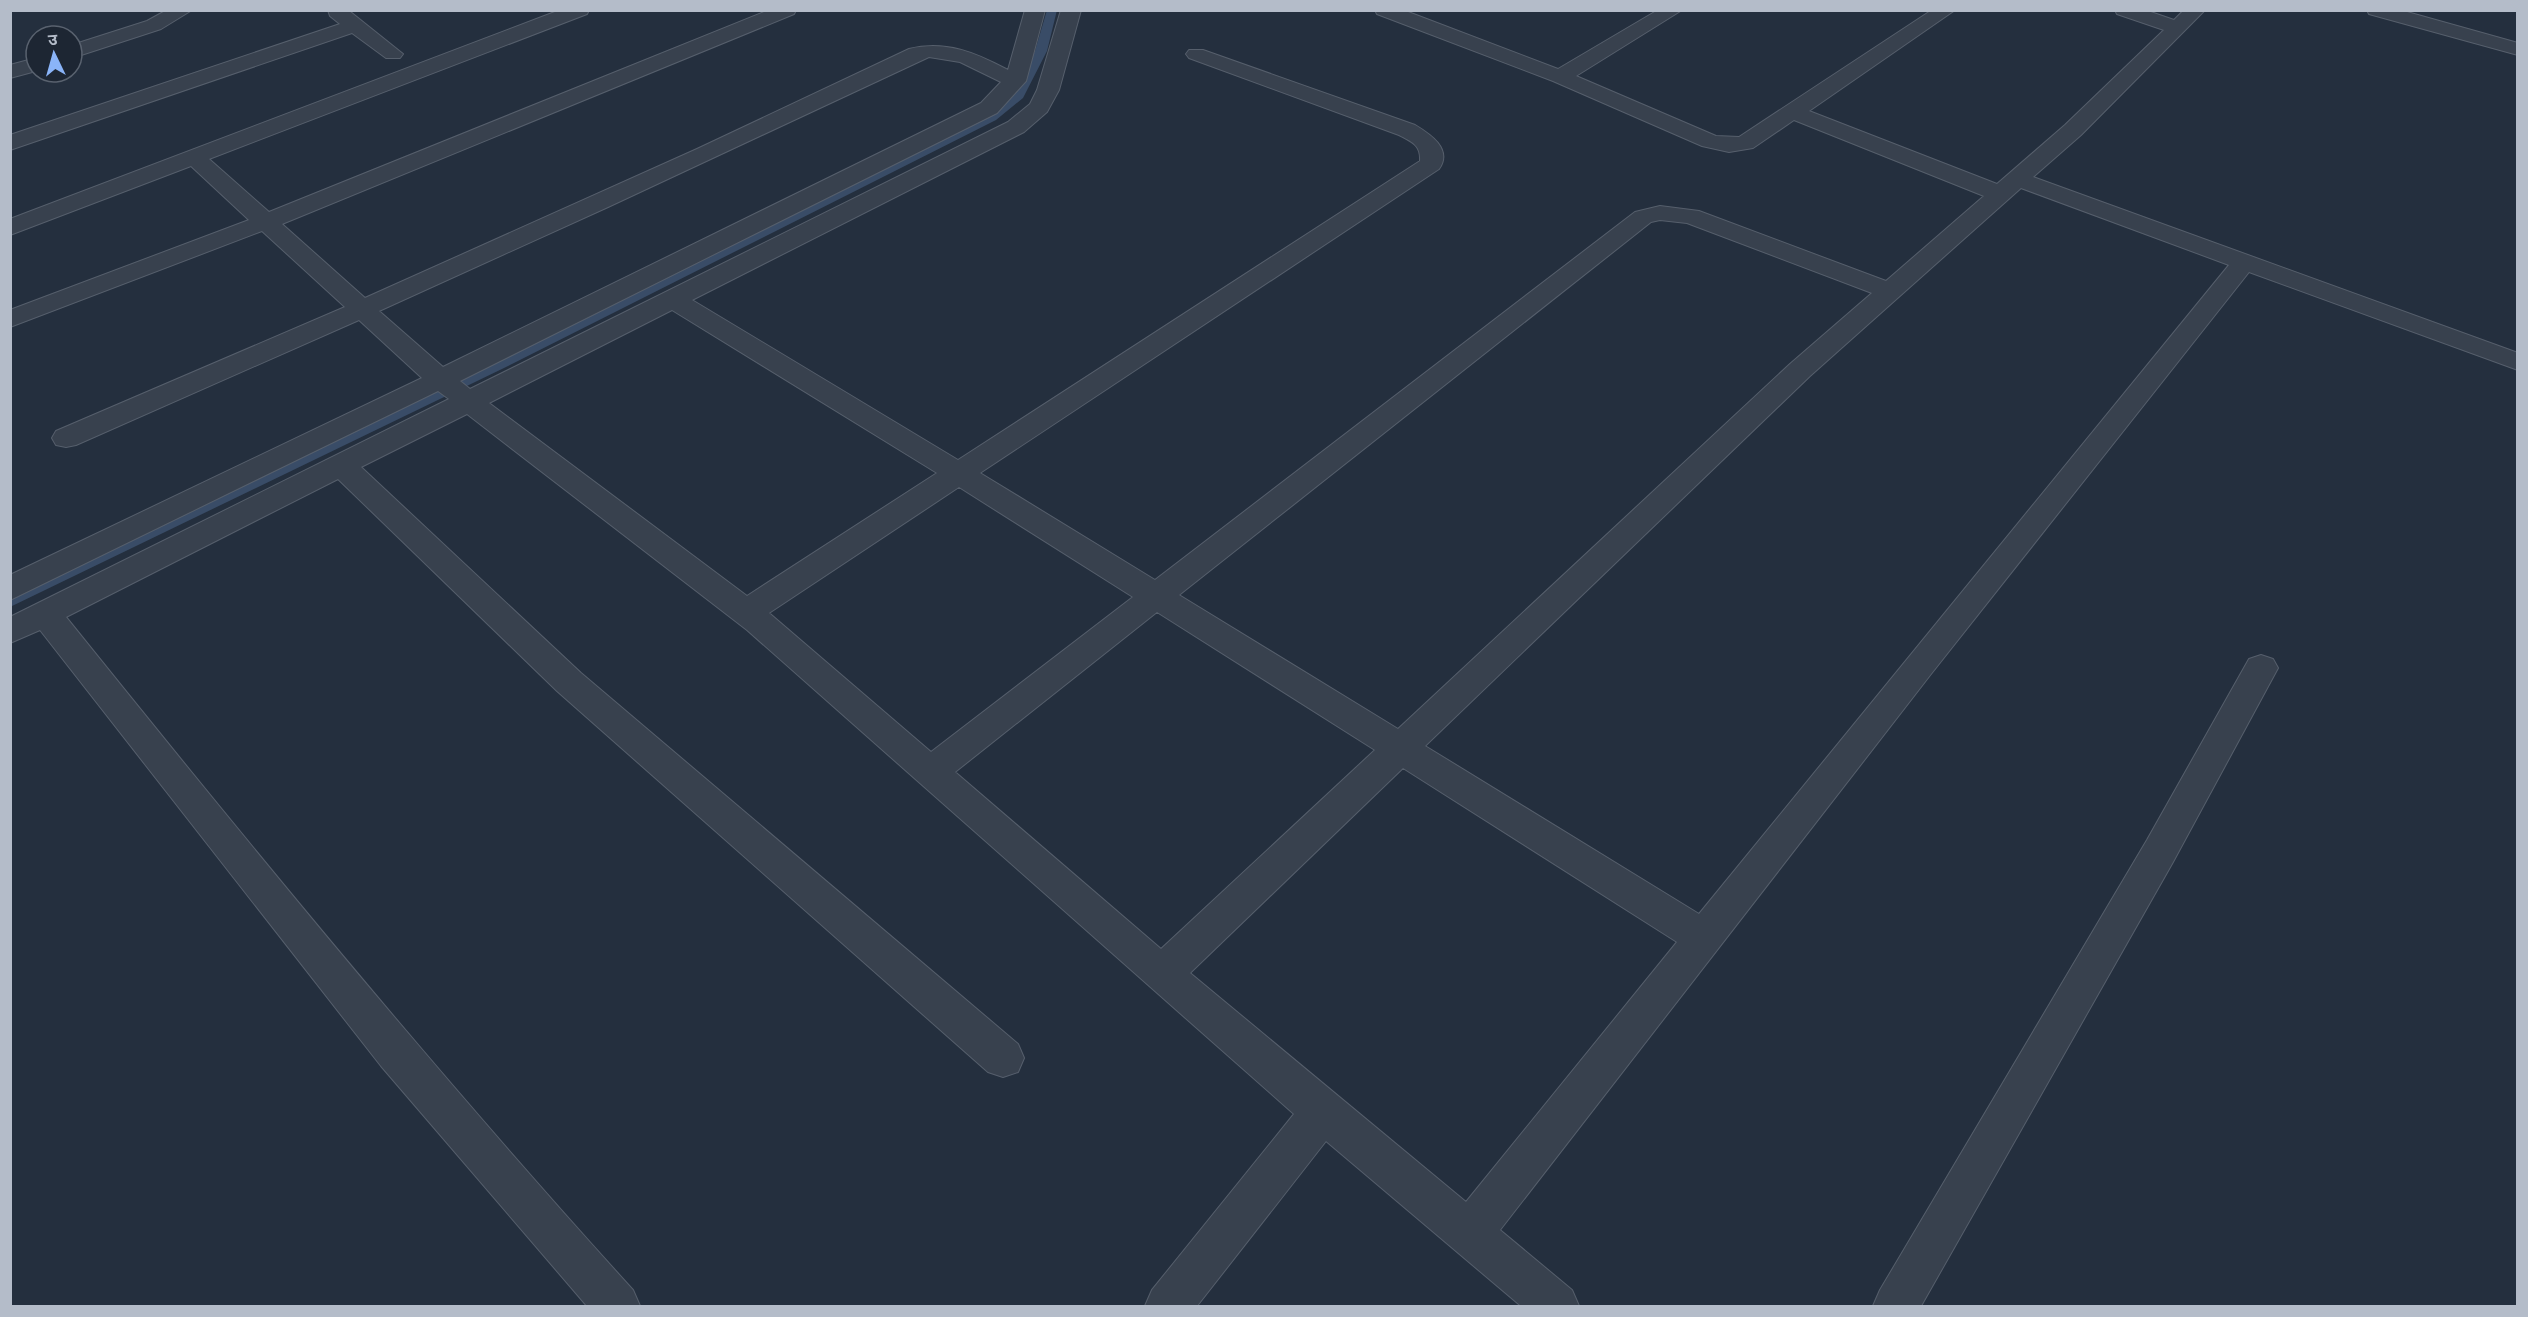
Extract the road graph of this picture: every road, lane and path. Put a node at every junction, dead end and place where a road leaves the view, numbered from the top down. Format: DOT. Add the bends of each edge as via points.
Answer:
graph roads {
  1 [pos="183,10"];
  2 [pos="335,10"];
  3 [pos="580,10"];
  4 [pos="787,10"];
  5 [pos="1035,10"];
  6 [pos="1071,10"];
  7 [pos="1384,10"];
  8 [pos="1673,10"];
  9 [pos="1946,10"];
  10 [pos="2124,10"];
  11 [pos="2376,10"];
  12 [pos="2187,19"];
  13 [pos="355,25"];
  14 [pos="84,48"];
  15 [pos="2517,49"];
  16 [pos="393,54"];
  17 [pos="1196,54"];
  18 [pos="1560,77"];
  19 [pos="1015,81"];
  20 [pos="1793,112"];
  21 [pos="10,143"];
  22 [pos="194,157"];
  23 [pos="2009,186"];
  24 [pos="265,222"];
  25 [pos="12,226"];
  26 [pos="2244,262"];
  27 [pos="1889,291"];
  28 [pos="672,299"];
  29 [pos="363,309"];
  30 [pos="10,319"];
  31 [pos="2517,362"];
  32 [pos="454,390"];
  33 [pos="66,438"];
  34 [pos="342,466"];
  35 [pos="959,473"];
  36 [pos="10,589"];
  37 [pos="1156,597"];
  38 [pos="745,613"];
  39 [pos="45,614"];
  40 [pos="10,631"];
  41 [pos="2261,668"];
  42 [pos="1400,750"];
  43 [pos="930,772"];
  44 [pos="1704,938"];
  45 [pos="1162,974"];
  46 [pos="1004,1058"];
  47 [pos="1323,1112"];
  48 [pos="1469,1234"];
  49 [pos="617,1306"];
  50 [pos="1168,1306"];
  51 [pos="1556,1306"];
  52 [pos="1896,1306"];
  1 -- 14 [label="street" via="154,26"];
  2 -- 13 [label="street"];
  3 -- 22 [label="street"];
  4 -- 24 [label="street"];
  5 -- 19 [label="street"];
  6 -- 28 [label="street" via="1048,90 1039,107 1016,127"];
  7 -- 18 [label="street"];
  8 -- 18 [label="street"];
  9 -- 20 [label="street"];
  10 -- 12 [label="street"];
  11 -- 15 [label="street"];
  12 -- 23 [label="street"];
  13 -- 16 [label="street"];
  13 -- 21 [label="street"];
  17 -- 35 [label="street" via="1407,130 1424,139 1432,151 1431,164"];
  18 -- 20 [label="street" via="1710,141 1729,145 1745,143"];
  19 -- 29 [label="street" via="954,53 939,49 916,53 719,150"];
  19 -- 32 [label="street" via="1005,95 972,117"];
  20 -- 23 [label="street"];
  22 -- 24 [label="street"];
  22 -- 25 [label="street"];
  23 -- 26 [label="street"];
  23 -- 27 [label="street"];
  24 -- 29 [label="street"];
  24 -- 30 [label="street"];
  26 -- 31 [label="street"];
  26 -- 44 [label="street"];
  27 -- 37 [label="street" via="1691,216 1660,213 1643,217"];
  27 -- 42 [label="street" via="1800,370"];
  28 -- 32 [label="street"];
  28 -- 35 [label="street"];
  29 -- 32 [label="street"];
  29 -- 33 [label="street"];
  32 -- 34 [label="street"];
  32 -- 36 [label="street"];
  32 -- 38 [label="street"];
  34 -- 39 [label="street"];
  34 -- 46 [label="street" via="569,682"];
  35 -- 37 [label="street"];
  35 -- 38 [label="street"];
  37 -- 42 [label="street"];
  37 -- 43 [label="street"];
  38 -- 43 [label="street"];
  39 -- 40 [label="street"];
  39 -- 49 [label="street" via="273,903 536,1218"];
  41 -- 52 [label="street"];
  42 -- 44 [label="street"];
  42 -- 45 [label="street"];
  43 -- 45 [label="street"];
  44 -- 48 [label="street"];
  45 -- 47 [label="street"];
  47 -- 48 [label="street"];
  47 -- 50 [label="street"];
  48 -- 51 [label="street"];
}
